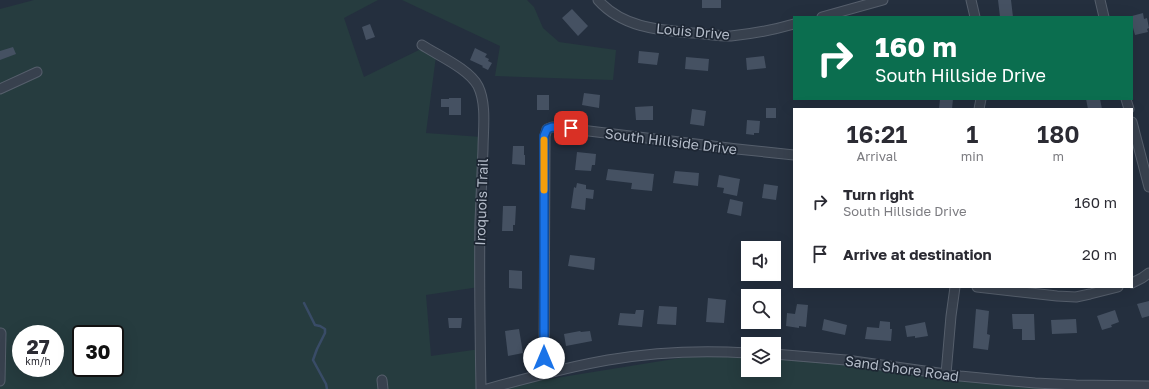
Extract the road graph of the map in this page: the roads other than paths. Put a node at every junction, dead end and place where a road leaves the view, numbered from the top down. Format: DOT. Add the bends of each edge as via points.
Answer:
graph roads {
  1 [pos="598,0"];
  2 [pos="883,0"];
  3 [pos="971,0"];
  4 [pos="1100,0"];
  5 [pos="826,16"];
  6 [pos="975,16"];
  7 [pos="1104,16"];
  8 [pos="793,24"];
  9 [pos="422,45"];
  10 [pos="37,72"];
  11 [pos="0,89"];
  12 [pos="1133,126"];
  13 [pos="793,155"];
  14 [pos="1149,187"];
  15 [pos="1149,273"];
  16 [pos="1133,282"];
  17 [pos="955,288"];
  18 [pos="986,288"];
  19 [pos="1114,288"];
  20 [pos="1,333"];
  21 [pos="741,353"];
  22 [pos="781,355"];
  23 [pos="544,374"];
  24 [pos="946,374"];
  25 [pos="0,381"];
  26 [pos="1149,386"];
  27 [pos="481,389"];
  28 [pos="487,389"];
  1 -- 8 [label="street, Louis Drive" via="610,11 629,22 663,30 729,36"];
  2 -- 5 [label="street"];
  3 -- 6 [label="street"];
  4 -- 7 [label="street"];
  9 -- 27 [label="street, Iroquois Trail" via="475,81 480,90 483,106"];
  10 -- 11 [label="street"];
  12 -- 14 [label="street"];
  13 -- 23 [label="street, South Hillside Drive" via="549,128 544,136"];
  15 -- 16 [label="street"];
  17 -- 24 [label="street"];
  18 -- 19 [label="street" via="1076,297"];
  20 -- 25 [label="street"];
  21 -- 23 [label="street" via="651,355 608,360"];
  22 -- 24 [label="street, Sand Shore Road" via="862,362"];
  23 -- 28 [label="street"];
  24 -- 26 [label="street, Sand Shore Road" via="1076,386"];
}
